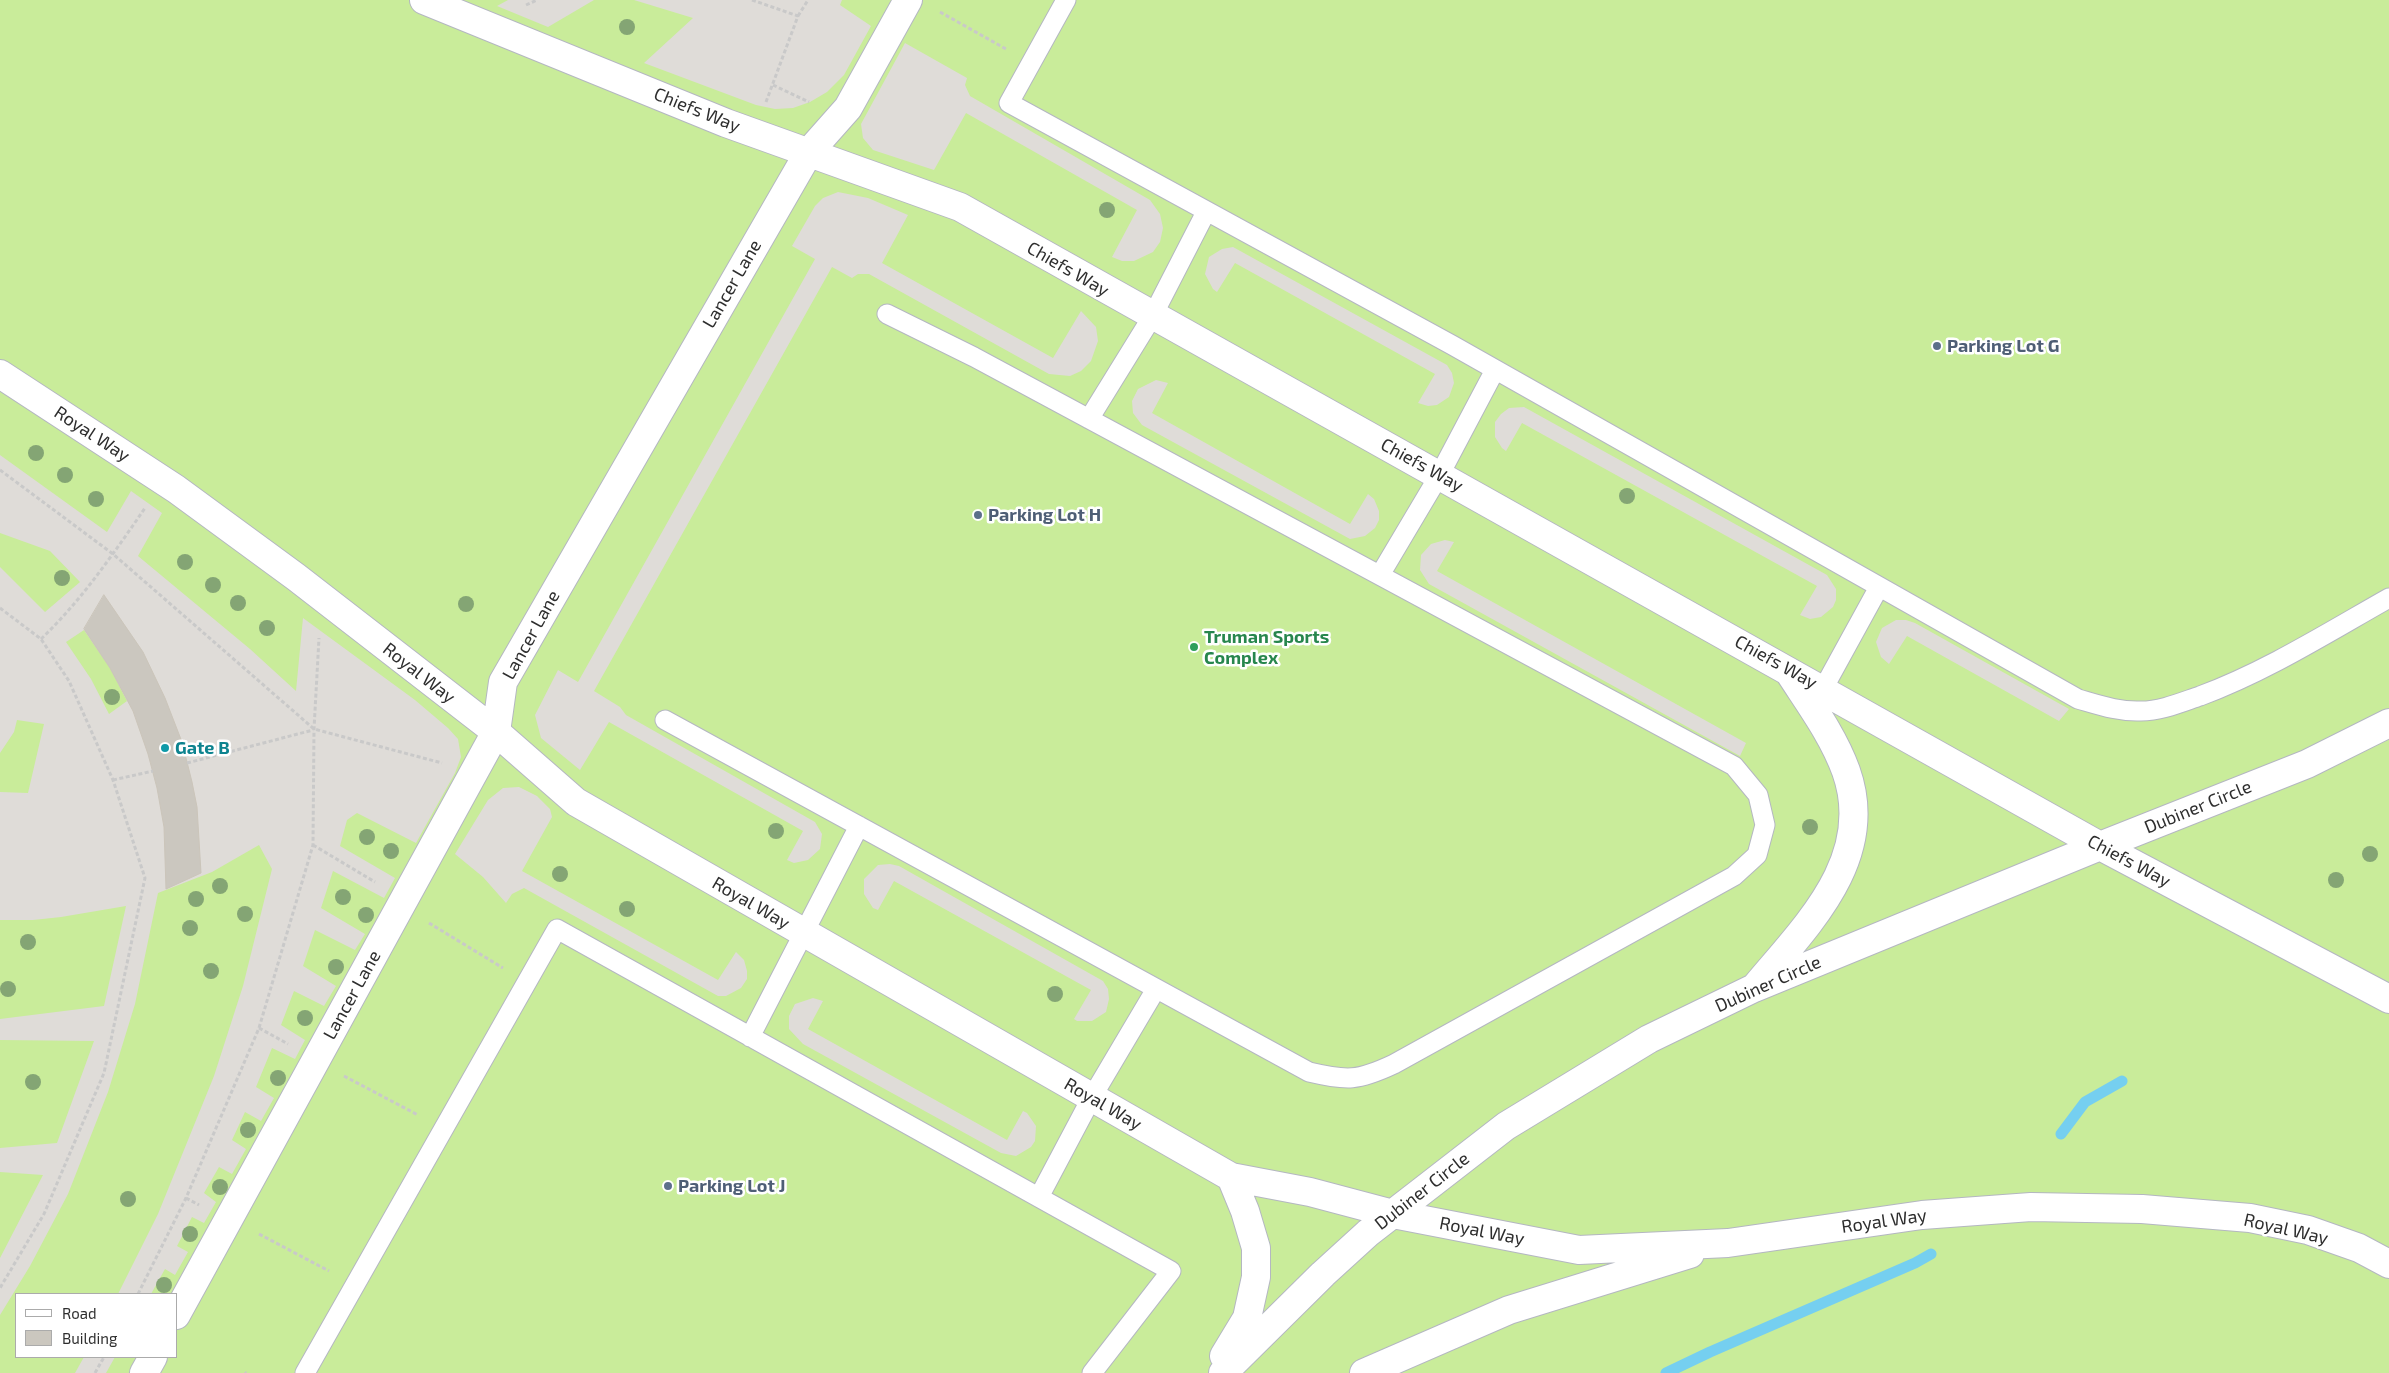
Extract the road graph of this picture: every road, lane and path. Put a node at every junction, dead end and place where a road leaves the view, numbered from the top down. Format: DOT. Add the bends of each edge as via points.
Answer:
graph roads {
  1 [pos="424,0"];
  2 [pos="752,0"];
  3 [pos="808,0"];
  4 [pos="908,0"];
  5 [pos="1066,0"];
  6 [pos="937,10"];
  7 [pos="798,16"];
  8 [pos="1031,63"];
  9 [pos="772,85"];
  10 [pos="810,102"];
  11 [pos="764,108"];
  12 [pos="809,152"];
  13 [pos="1206,212"];
  14 [pos="887,314"];
  15 [pos="1152,316"];
  16 [pos="1495,370"];
  17 [pos="0,374"];
  18 [pos="1089,419"];
  19 [pos="0,470"];
  20 [pos="1440,474"];
  21 [pos="148,503"];
  22 [pos="113,554"];
  23 [pos="1380,575"];
  24 [pos="1879,587"];
  25 [pos="2389,598"];
  26 [pos="0,608"];
  27 [pos="320,630"];
  28 [pos="41,639"];
  29 [pos="1786,668"];
  30 [pos="1823,689"];
  31 [pos="665,720"];
  32 [pos="2389,723"];
  33 [pos="314,729"];
  34 [pos="496,732"];
  35 [pos="187,763"];
  36 [pos="449,764"];
  37 [pos="153,771"];
  38 [pos="113,780"];
  39 [pos="859,826"];
  40 [pos="313,845"];
  41 [pos="2100,846"];
  42 [pos="380,884"];
  43 [pos="420,917"];
  44 [pos="803,933"];
  45 [pos="478,953"];
  46 [pos="1754,988"];
  47 [pos="1156,989"];
  48 [pos="2389,999"];
  49 [pos="259,1028"];
  50 [pos="750,1036"];
  51 [pos="291,1046"];
  52 [pos="343,1075"];
  53 [pos="1092,1098"];
  54 [pos="394,1104"];
  55 [pos="1231,1177"];
  56 [pos="1039,1197"];
  57 [pos="1392,1214"];
  58 [pos="256,1232"];
  59 [pos="1728,1243"];
  60 [pos="307,1260"];
  61 [pos="2389,1264"];
  62 [pos="0,1288"];
  63 [pos="138,1293"];
  64 [pos="178,1311"];
  65 [pos="103,1358"];
  66 [pos="152,1358"];
  67 [pos="95,1373"];
  68 [pos="144,1373"];
  69 [pos="304,1373"];
  70 [pos="1092,1373"];
  71 [pos="1215,1373"];
  72 [pos="1223,1373"];
  73 [pos="1364,1373"];
  1 -- 12 [label="street, Chiefs Way" via="726,123"];
  2 -- 7 [label="path"];
  3 -- 7 [label="path"];
  4 -- 12 [label="street, Lancer Lane" via="848,108"];
  5 -- 8 [label="lane"];
  6 -- 8 [label="path"];
  7 -- 9 [label="path"];
  8 -- 13 [label="lane" via="1009,103"];
  9 -- 10 [label="path"];
  9 -- 11 [label="path"];
  12 -- 15 [label="street, Chiefs Way" via="960,207"];
  12 -- 34 [label="street, Lancer Lane" via="503,682"];
  13 -- 15 [label="lane"];
  13 -- 16 [label="lane"];
  14 -- 18 [label="lane"];
  15 -- 18 [label="lane"];
  15 -- 20 [label="street, Chiefs Way"];
  16 -- 20 [label="lane"];
  16 -- 24 [label="lane"];
  17 -- 34 [label="street, Royal Way" via="176,489"];
  18 -- 23 [label="lane"];
  19 -- 22 [label="path"];
  20 -- 23 [label="lane"];
  20 -- 29 [label="street, Chiefs Way"];
  21 -- 22 [label="path"];
  22 -- 28 [label="path"];
  22 -- 33 [label="path"];
  23 -- 47 [label="lane" via="1734,766 1758,794 1765,825 1757,855 1734,876 1368,1077 1340,1079 1308,1072"];
  24 -- 25 [label="lane" via="2067,694 2112,709 2142,712 2177,704 2229,685 2288,656"];
  24 -- 30 [label="lane"];
  26 -- 28 [label="path"];
  27 -- 33 [label="path"];
  28 -- 38 [label="path" via="69,681"];
  29 -- 30 [label="street, Chiefs Way"];
  29 -- 46 [label="street" via="1830,737 1846,772 1852,801 1851,828 1847,854 1837,882 1815,916"];
  30 -- 41 [label="street, Chiefs Way"];
  31 -- 39 [label="lane"];
  32 -- 41 [label="street, Dubiner Circle" via="2307,764"];
  33 -- 35 [label="path"];
  33 -- 36 [label="path"];
  33 -- 40 [label="path"];
  34 -- 44 [label="street, Royal Way" via="576,802"];
  34 -- 64 [label="street, Lancer Lane"];
  37 -- 38 [label="path"];
  38 -- 62 [label="path" via="144,878 104,1073 44,1214"];
  39 -- 44 [label="lane"];
  39 -- 47 [label="lane"];
  40 -- 42 [label="path"];
  40 -- 49 [label="path"];
  41 -- 46 [label="street, Dubiner Circle"];
  41 -- 48 [label="street, Chiefs Way"];
  43 -- 45 [label="path"];
  44 -- 50 [label="lane"];
  44 -- 53 [label="street, Royal Way"];
  46 -- 57 [label="street, Dubiner Circle" via="1649,1039 1506,1126"];
  47 -- 53 [label="lane"];
  49 -- 51 [label="path"];
  49 -- 63 [label="path" via="186,1198"];
  50 -- 56 [label="lane"];
  50 -- 69 [label="lane" via="557,929"];
  52 -- 54 [label="path"];
  53 -- 55 [label="street, Royal Way"];
  53 -- 56 [label="lane"];
  55 -- 57 [label="street, Royal Way" via="1310,1192"];
  55 -- 71 [label="street" via="1256,1248 1256,1276 1247,1318"];
  56 -- 70 [label="lane" via="1172,1271"];
  57 -- 59 [label="street, Royal Way" via="1579,1250"];
  57 -- 72 [label="street, Dubiner Circle" via="1323,1274"];
  58 -- 60 [label="path"];
  59 -- 61 [label="street, Royal Way" via="1922,1215 2031,1207 2142,1209 2250,1218 2308,1230 2359,1248"];
  59 -- 73 [label="street" via="1509,1310"];
  65 -- 67 [label="path"];
  66 -- 68 [label="street"];
}
